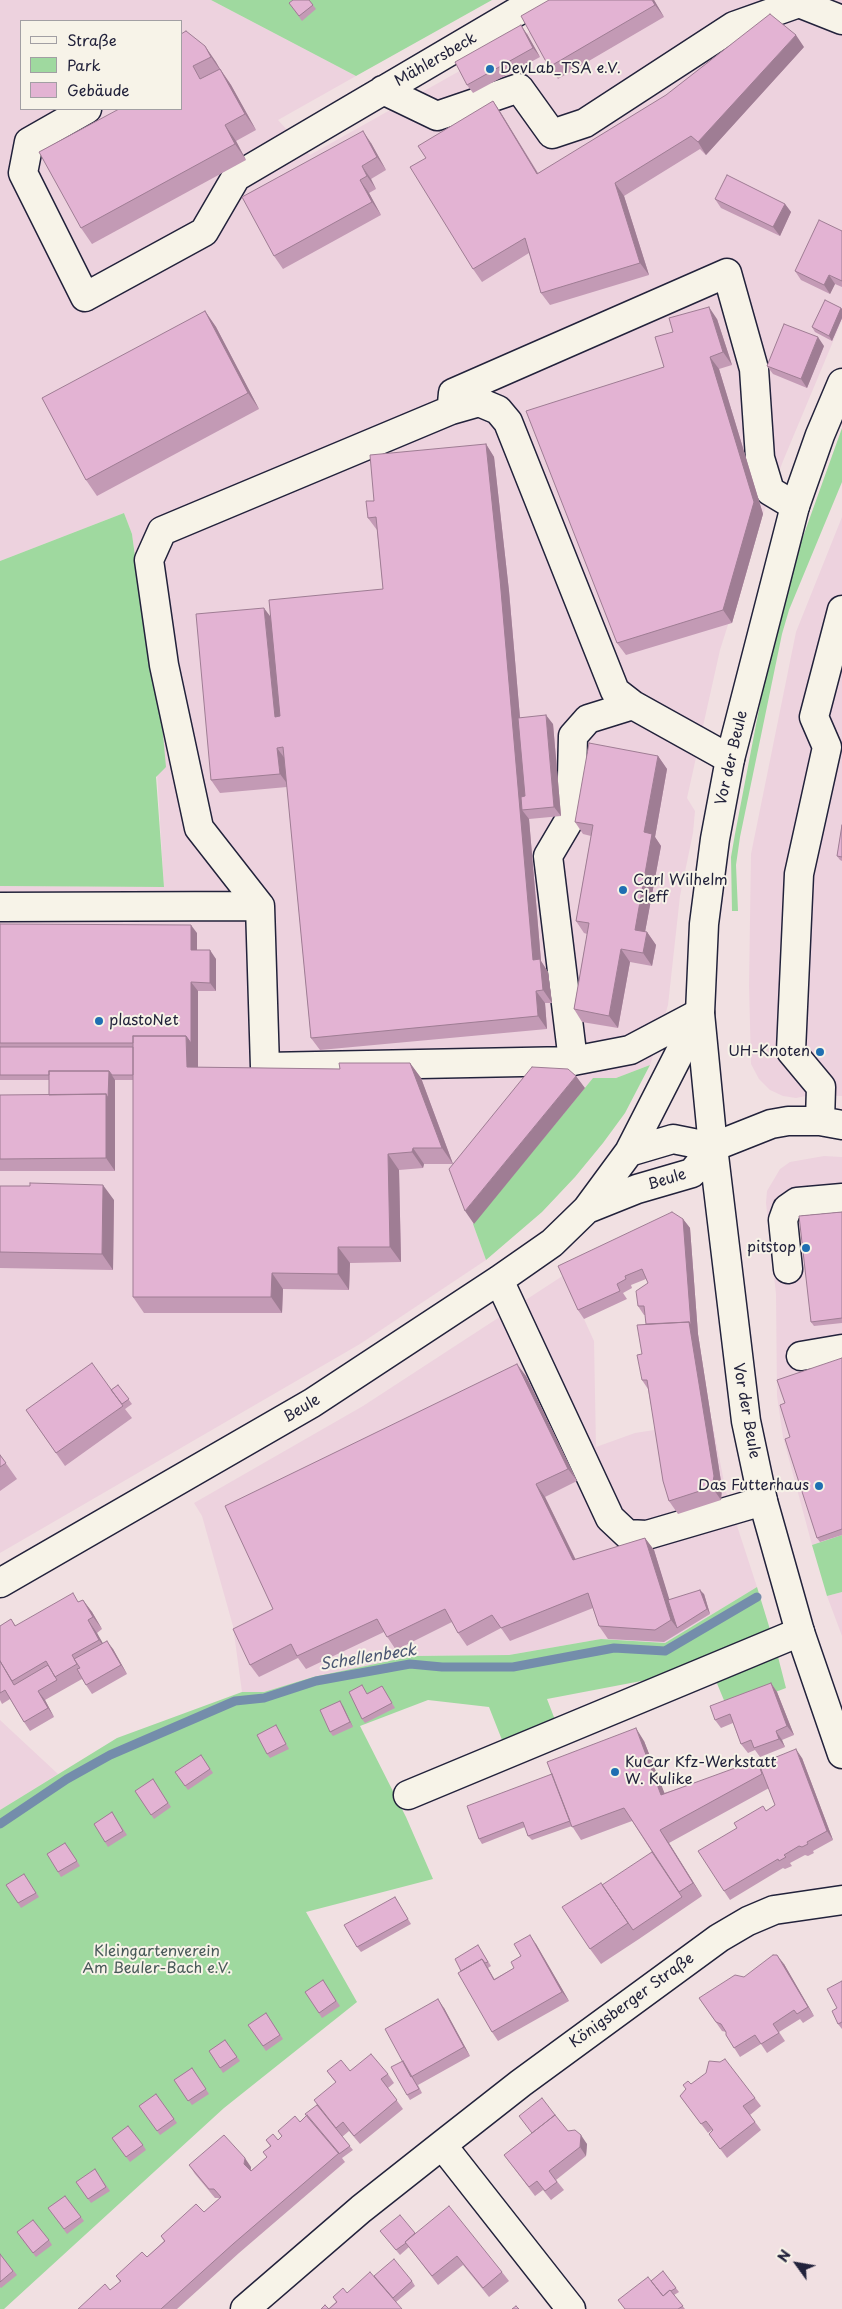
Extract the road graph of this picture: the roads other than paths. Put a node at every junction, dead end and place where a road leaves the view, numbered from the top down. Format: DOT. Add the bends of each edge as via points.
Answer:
graph roads {
  1 [pos="537,0"];
  2 [pos="842,20"];
  3 [pos="383,90"];
  4 [pos="85,110"];
  5 [pos="842,383"];
  6 [pos="451,410"];
  7 [pos="795,506"];
  8 [pos="842,610"];
  9 [pos="633,706"];
  10 [pos="834,740"];
  11 [pos="730,759"];
  12 [pos="260,906"];
  13 [pos="0,907"];
  14 [pos="700,1013"];
  15 [pos="574,1062"];
  16 [pos="831,1123"];
  17 [pos="712,1146"];
  18 [pos="628,1152"];
  19 [pos="842,1198"];
  20 [pos="586,1209"];
  21 [pos="788,1269"];
  22 [pos="499,1280"];
  23 [pos="842,1349"];
  24 [pos="801,1356"];
  25 [pos="763,1501"];
  26 [pos="0,1583"];
  27 [pos="800,1632"];
  28 [pos="842,1754"];
  29 [pos="408,1796"];
  30 [pos="842,1900"];
  31 [pos="442,2145"];
  32 [pos="245,2309"];
  33 [pos="572,2309"];
  1 -- 3 [label="street, Mählersbeck"];
  2 -- 3 [label="street" via="799,3 734,26 586,123 552,134 519,88 437,116"];
  3 -- 4 [label="street, Mählersbeck" via="236,177 204,232 85,296 23,173 29,142"];
  5 -- 7 [label="street, Vor der Beule"];
  6 -- 7 [label="street" via="453,394 727,273 754,369 760,458 767,483 770,491"];
  6 -- 9 [label="street" via="479,402 498,410 508,422 615,690"];
  6 -- 12 [label="street" via="162,531 149,560 164,665 200,828"];
  7 -- 11 [label="street, Vor der Beule"];
  8 -- 10 [label="street" via="814,717"];
  9 -- 11 [label="street"];
  9 -- 15 [label="street" via="588,719 573,736 571,817 548,856"];
  10 -- 16 [label="street" via="799,874 791,1051 821,1087"];
  11 -- 14 [label="street, Vor der Beule" via="704,924"];
  12 -- 13 [label="street"];
  12 -- 15 [label="street" via="265,1067"];
  14 -- 15 [label="street" via="630,1050"];
  14 -- 17 [label="street, Vor der Beule"];
  14 -- 18 [label="street, Beule"];
  16 -- 17 [label="street" via="788,1121 771,1124"];
  17 -- 18 [label="street" via="673,1139"];
  17 -- 20 [label="street, Beule" via="692,1174 638,1189"];
  17 -- 25 [label="street, Vor der Beule" via="739,1380"];
  18 -- 20 [label="street, Beule"];
  19 -- 21 [label="street" via="797,1202 787,1209 783,1220"];
  20 -- 22 [label="street, Beule" via="552,1243"];
  22 -- 25 [label="street" via="610,1518 627,1534 646,1535"];
  22 -- 26 [label="street, Beule" via="312,1404"];
  23 -- 24 [label="street"];
  25 -- 27 [label="street, Vor der Beule"];
  27 -- 28 [label="street, Vor der Beule"];
  27 -- 29 [label="street"];
  30 -- 31 [label="street, Königsberger Straße" via="774,1910 719,1938"];
  31 -- 32 [label="street, Königsberger Straße" via="361,2208"];
  31 -- 33 [label="street"];
}
